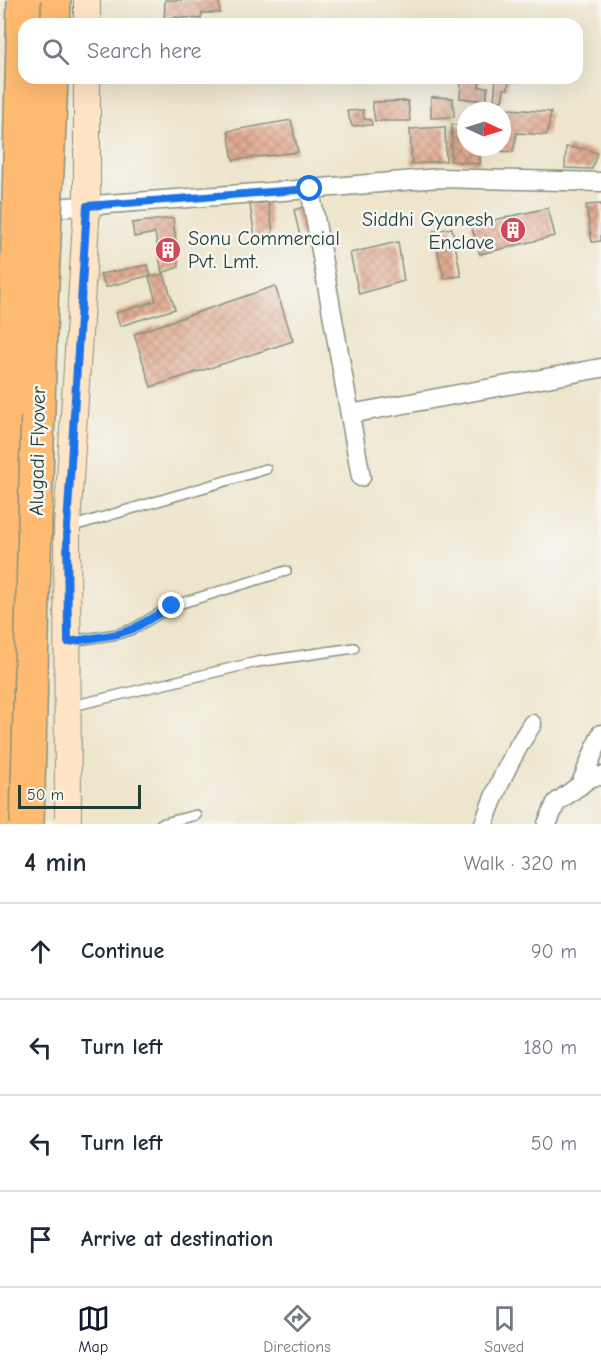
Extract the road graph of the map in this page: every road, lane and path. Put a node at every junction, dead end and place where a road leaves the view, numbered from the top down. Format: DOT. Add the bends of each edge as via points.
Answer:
graph roads {
  1 [pos="24,0"];
  2 [pos="54,0"];
  3 [pos="87,0"];
  4 [pos="24,18"];
  5 [pos="53,18"];
  6 [pos="87,18"];
  7 [pos="22,84"];
  8 [pos="51,84"];
  9 [pos="87,84"];
  10 [pos="601,182"];
  11 [pos="310,189"];
  12 [pos="87,206"];
  13 [pos="0,212"];
  14 [pos="601,368"];
  15 [pos="350,414"];
  16 [pos="266,470"];
  17 [pos="361,477"];
  18 [pos="67,527"];
  19 [pos="286,571"];
  20 [pos="68,642"];
  21 [pos="354,648"];
  22 [pos="68,707"];
  23 [pos="532,724"];
  24 [pos="601,734"];
  25 [pos="601,776"];
  26 [pos="580,786"];
  27 [pos="196,814"];
  28 [pos="3,824"];
  29 [pos="27,824"];
  30 [pos="68,824"];
  31 [pos="161,824"];
  32 [pos="484,824"];
  33 [pos="547,824"];
  1 -- 4 [label="highway, Alugadi Flyover, bridge"];
  2 -- 5 [label="highway"];
  3 -- 6 [label="street"];
  7 -- 28 [label="highway, Alugadi Flyover, bridge"];
  8 -- 29 [label="highway, Alugadi Flyover, bridge"];
  9 -- 12 [label="street"];
  10 -- 11 [label="street" via="438,178"];
  11 -- 12 [label="street"];
  11 -- 15 [label="street"];
  12 -- 13 [label="street"];
  12 -- 18 [label="street"];
  14 -- 15 [label="street"];
  15 -- 17 [label="street"];
  16 -- 18 [label="lane"];
  18 -- 20 [label="street"];
  19 -- 20 [label="lane" via="172,606 118,634"];
  20 -- 22 [label="street"];
  21 -- 22 [label="lane" via="257,662"];
  22 -- 30 [label="street"];
  23 -- 32 [label="street" via="514,752"];
  24 -- 26 [label="street"];
  25 -- 26 [label="street" via="591,777"];
  26 -- 33 [label="street" via="556,803"];
  27 -- 31 [label="lane"];
}
